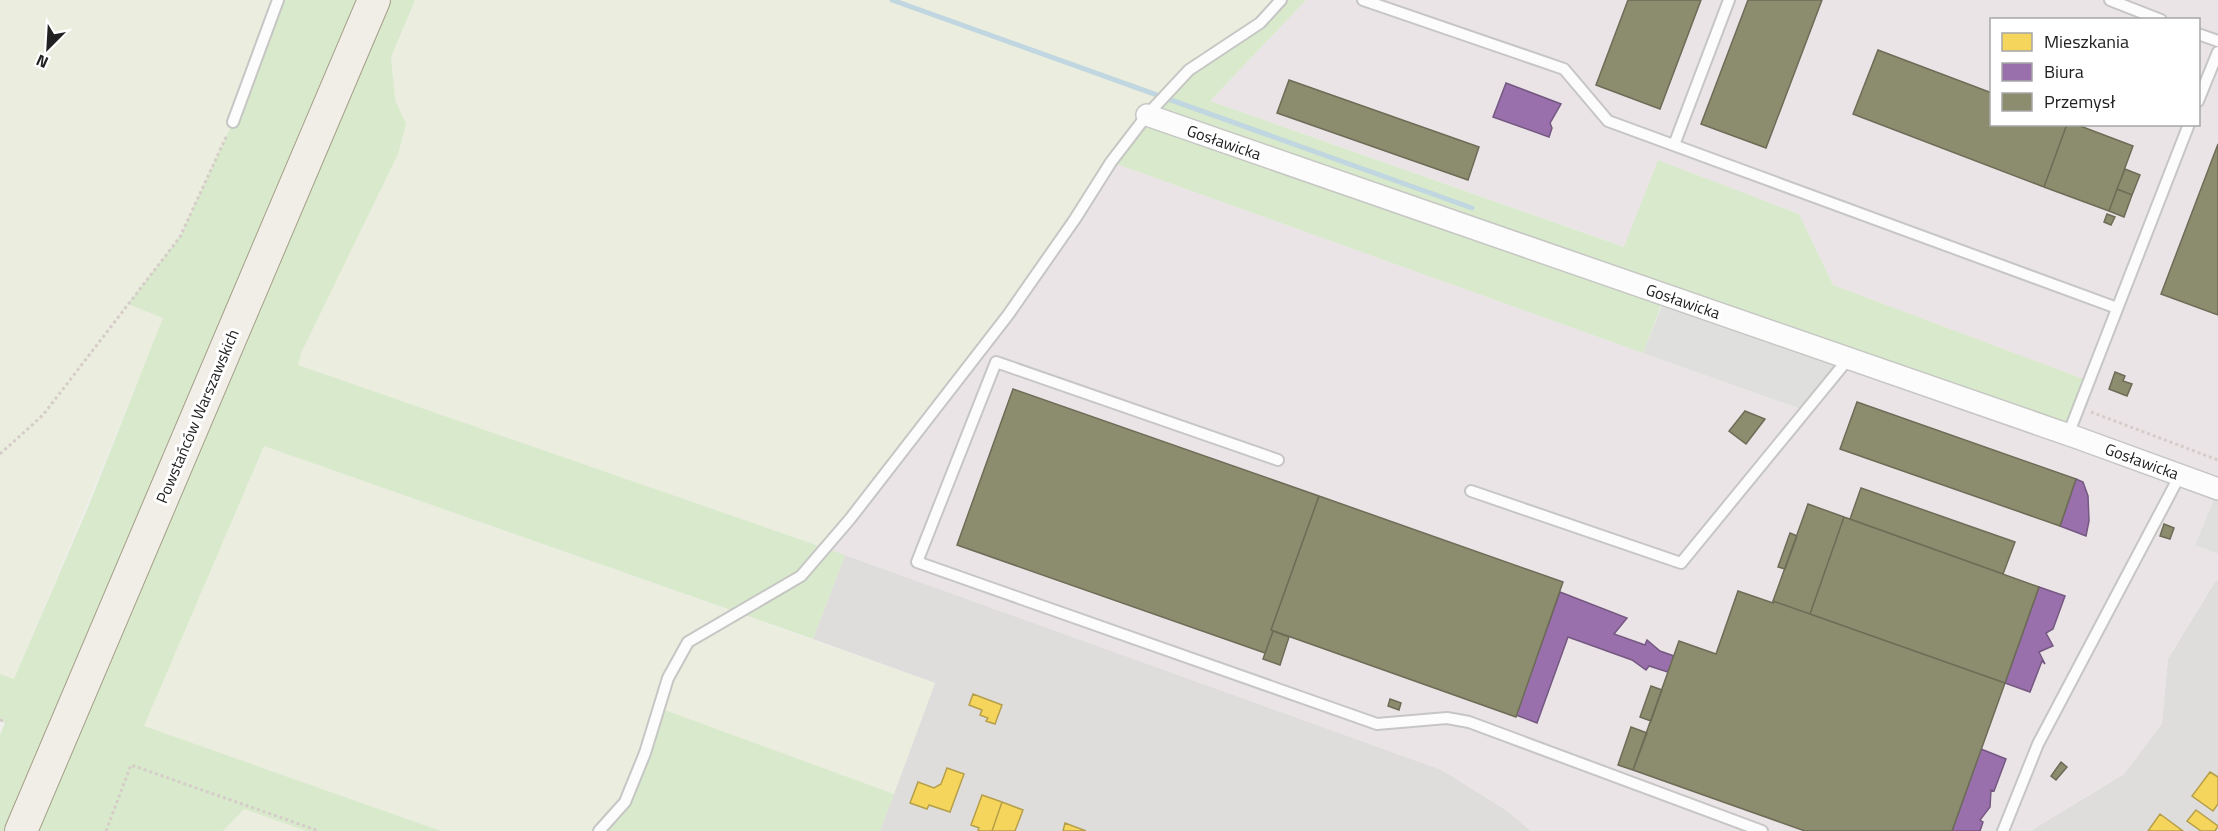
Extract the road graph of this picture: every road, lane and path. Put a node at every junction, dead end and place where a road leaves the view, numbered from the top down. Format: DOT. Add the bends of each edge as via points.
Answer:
graph roads {
  1 [pos="278,0"];
  2 [pos="374,0"];
  3 [pos="1281,0"];
  4 [pos="1363,0"];
  5 [pos="1729,0"];
  6 [pos="2110,0"];
  7 [pos="2156,18"];
  8 [pos="2200,34"];
  9 [pos="2218,41"];
  10 [pos="2218,51"];
  11 [pos="2200,98"];
  12 [pos="1147,115"];
  13 [pos="233,122"];
  14 [pos="2188,126"];
  15 [pos="1674,145"];
  16 [pos="2117,309"];
  17 [pos="1849,358"];
  18 [pos="2078,407"];
  19 [pos="2068,435"];
  20 [pos="0,454"];
  21 [pos="1278,460"];
  22 [pos="2218,460"];
  23 [pos="2180,475"];
  24 [pos="2218,489"];
  25 [pos="1471,491"];
  26 [pos="0,720"];
  27 [pos="6,722"];
  28 [pos="21,831"];
  29 [pos="106,831"];
  30 [pos="319,831"];
  31 [pos="599,831"];
  32 [pos="1762,831"];
  33 [pos="2004,831"];
  1 -- 13 [label="lane"];
  2 -- 28 [label="main road, Powstańców Warszawskich"];
  3 -- 12 [label="lane" via="1260,23 1189,70"];
  4 -- 15 [label="lane" via="1564,69 1608,121"];
  5 -- 15 [label="lane"];
  6 -- 7 [label="lane"];
  8 -- 9 [label="lane"];
  10 -- 11 [label="lane"];
  12 -- 17 [label="street, Gosławicka"];
  12 -- 31 [label="lane" via="1008,315 801,576 688,642 668,678 625,802"];
  13 -- 20 [label="path" via="180,237 43,415"];
  14 -- 16 [label="lane"];
  15 -- 16 [label="lane"];
  16 -- 18 [label="lane"];
  17 -- 19 [label="street, Gosławicka"];
  17 -- 25 [label="lane" via="1681,562"];
  18 -- 19 [label="lane"];
  18 -- 22 [label="path"];
  19 -- 23 [label="street, Gosławicka"];
  21 -- 32 [label="lane" via="996,362 916,562 1377,724 1447,718 1469,722"];
  23 -- 24 [label="street, Gosławicka"];
  23 -- 33 [label="lane" via="2038,744"];
  26 -- 27 [label="path"];
  29 -- 30 [label="path" via="131,765"];
}
